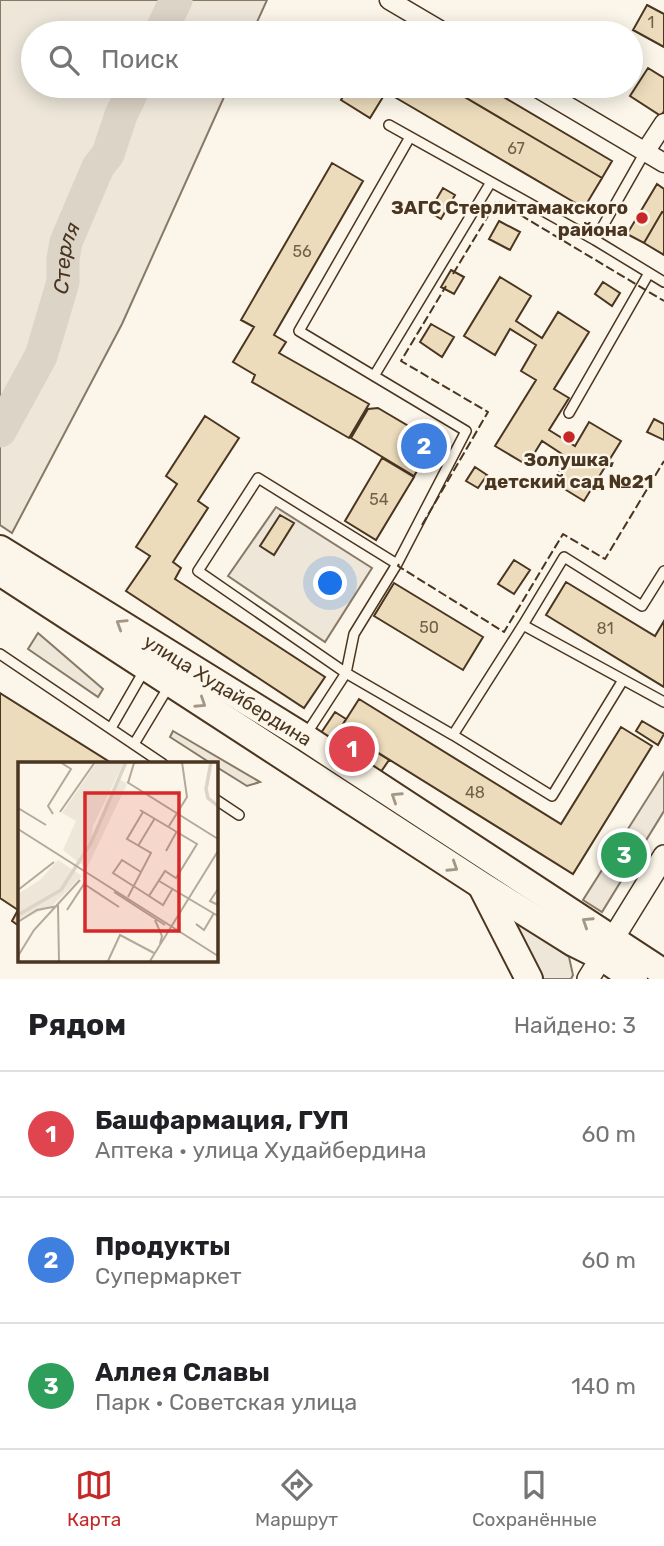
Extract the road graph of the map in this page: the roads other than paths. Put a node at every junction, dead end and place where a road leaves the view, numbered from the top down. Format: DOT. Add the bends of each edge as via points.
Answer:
graph roads {
  1 [pos="389,0"];
  2 [pos="425,21"];
  3 [pos="554,98"];
  4 [pos="664,123"];
  5 [pos="389,125"];
  6 [pos="410,137"];
  7 [pos="645,152"];
  8 [pos="664,163"];
  9 [pos="491,182"];
  10 [pos="595,240"];
  11 [pos="649,273"];
  12 [pos="664,282"];
  13 [pos="374,376"];
  14 [pos="569,413"];
  15 [pos="0,549"];
  16 [pos="397,564"];
  17 [pos="664,571"];
  18 [pos="0,572"];
  19 [pos="523,625"];
  20 [pos="0,654"];
  21 [pos="146,668"];
  22 [pos="346,673"];
  23 [pos="623,680"];
  24 [pos="171,683"];
  25 [pos="664,702"];
  26 [pos="111,728"];
  27 [pos="453,735"];
  28 [pos="304,737"];
  29 [pos="134,744"];
  30 [pos="160,762"];
  31 [pos="217,800"];
  32 [pos="239,815"];
  33 [pos="664,856"];
  34 [pos="481,886"];
  35 [pos="601,958"];
  36 [pos="664,973"];
  37 [pos="529,979"];
  38 [pos="634,979"];
  1 -- 2 [label="street"];
  3 -- 7 [label="street"];
  4 -- 7 [label="street"];
  5 -- 6 [label="lane"];
  6 -- 9 [label="lane"];
  6 -- 13 [label="lane" via="299,331"];
  7 -- 8 [label="street"];
  7 -- 10 [label="lane"];
  9 -- 10 [label="lane"];
  9 -- 13 [label="lane"];
  10 -- 11 [label="lane"];
  11 -- 12 [label="lane"];
  11 -- 14 [label="lane"];
  13 -- 16 [label="lane" via="466,431"];
  28 -- 15 [label="main road, улица Худайбердина, one-way"];
  16 -- 22 [label="lane" via="354,635"];
  16 -- 22 [label="lane" via="258,478 198,571"];
  17 -- 19 [label="lane" via="642,606 564,557"];
  18 -- 21 [label="main road, улица Худайбердина"];
  19 -- 23 [label="lane"];
  19 -- 27 [label="lane"];
  20 -- 26 [label="lane"];
  21 -- 24 [label="main road, улица Худайбердина"];
  21 -- 26 [label="lane"];
  22 -- 27 [label="lane"];
  22 -- 28 [label="lane"];
  23 -- 25 [label="lane"];
  23 -- 27 [label="lane" via="552,796"];
  24 -- 29 [label="lane"];
  24 -- 34 [label="main road, улица Худайбердина, one-way"];
  26 -- 29 [label="lane"];
  35 -- 28 [label="main road, улица Худайбердина, one-way"];
  29 -- 30 [label="lane"];
  31 -- 32 [label="lane"];
  33 -- 35 [label="street"];
  34 -- 35 [label="main road, улица Худайбердина"];
  34 -- 37 [label="main road"];
  35 -- 36 [label="main road, улица Худайбердина"];
  35 -- 38 [label="main road, улица Худайбердина"];
}
